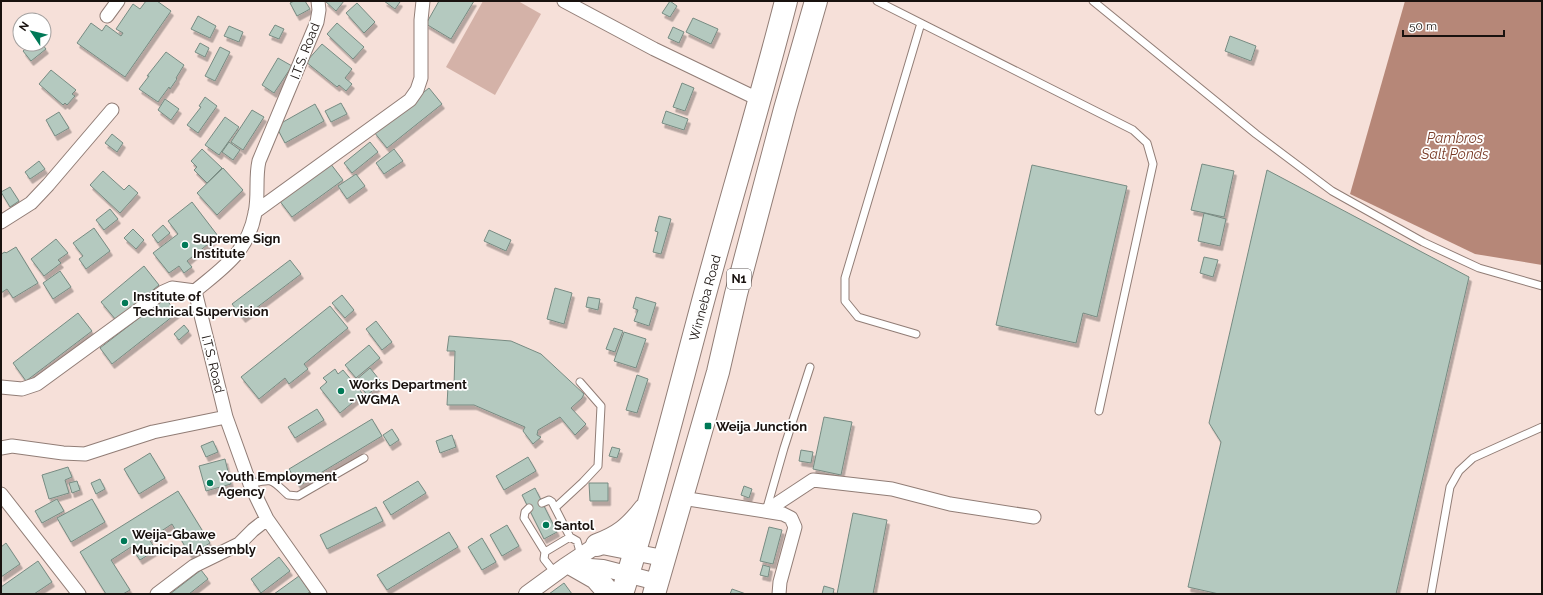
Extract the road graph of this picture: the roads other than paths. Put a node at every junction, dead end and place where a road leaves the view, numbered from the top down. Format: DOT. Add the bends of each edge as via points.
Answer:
graph roads {
  1 [pos="118,1"];
  2 [pos="318,1"];
  3 [pos="423,1"];
  4 [pos="564,1"];
  5 [pos="786,1"];
  6 [pos="816,1"];
  7 [pos="877,1"];
  8 [pos="1094,1"];
  9 [pos="107,16"];
  10 [pos="921,23"];
  11 [pos="760,100"];
  12 [pos="112,110"];
  13 [pos="255,212"];
  14 [pos="1,222"];
  15 [pos="1542,286"];
  16 [pos="195,291"];
  17 [pos="916,334"];
  18 [pos="810,367"];
  19 [pos="580,382"];
  20 [pos="1,387"];
  21 [pos="1099,411"];
  22 [pos="226,417"];
  23 [pos="1542,427"];
  24 [pos="1,448"];
  25 [pos="364,458"];
  26 [pos="250,484"];
  27 [pos="1,494"];
  28 [pos="682,498"];
  29 [pos="542,502"];
  30 [pos="648,504"];
  31 [pos="556,507"];
  32 [pos="528,508"];
  33 [pos="766,511"];
  34 [pos="1034,517"];
  35 [pos="267,519"];
  36 [pos="570,537"];
  37 [pos="545,552"];
  38 [pos="634,552"];
  39 [pos="663,558"];
  40 [pos="574,561"];
  41 [pos="628,573"];
  42 [pos="655,588"];
  43 [pos="79,594"];
  44 [pos="157,594"];
  45 [pos="320,594"];
  46 [pos="527,594"];
  47 [pos="610,594"];
  48 [pos="622,594"];
  49 [pos="779,594"];
  50 [pos="1431,594"];
  1 -- 9 [label="street"];
  2 -- 13 [label="street, I.T.S. Road" via="317,22 259,161 256,173"];
  3 -- 13 [label="street" via="421,78 410,100"];
  4 -- 11 [label="street" via="654,49"];
  5 -- 11 [label="highway, Winneba Road / N1"];
  6 -- 28 [label="highway, N1"];
  7 -- 10 [label="lane"];
  8 -- 15 [label="lane" via="1256,134 1332,190 1423,242 1479,268"];
  10 -- 17 [label="lane" via="845,278 845,301 858,317"];
  10 -- 21 [label="lane" via="1133,130 1147,143 1153,164"];
  11 -- 30 [label="highway, Winneba Road / N1"];
  12 -- 14 [label="street" via="31,203"];
  13 -- 16 [label="street, I.T.S. Road" via="246,242 237,254"];
  16 -- 20 [label="street" via="172,288 163,292 37,384 22,389"];
  16 -- 22 [label="street, I.T.S. Road"];
  18 -- 33 [label="lane"];
  19 -- 31 [label="lane" via="601,406 598,466"];
  22 -- 24 [label="street" via="153,432 85,454 12,446"];
  22 -- 26 [label="street, I.T.S. Road"];
  23 -- 50 [label="lane" via="1473,458 1459,471 1450,488"];
  25 -- 26 [label="lane" via="298,496 288,495 268,479"];
  26 -- 35 [label="street, I.T.S. Road"];
  27 -- 43 [label="street"];
  28 -- 33 [label="street"];
  28 -- 39 [label="highway, N1"];
  29 -- 31 [label="lane" via="549,500"];
  30 -- 38 [label="highway, Winneba Road / N1"];
  30 -- 40 [label="highway" via="625,531"];
  31 -- 36 [label="lane"];
  32 -- 37 [label="lane" via="524,518"];
  33 -- 34 [label="street" via="813,480 892,489 950,504"];
  33 -- 49 [label="street" via="791,518 794,527"];
  35 -- 44 [label="street" via="239,544 194,566"];
  35 -- 45 [label="street, I.T.S. Road"];
  36 -- 37 [label="lane"];
  36 -- 40 [label="lane" via="577,541"];
  37 -- 40 [label="lane" via="544,559"];
  38 -- 39 [label="street"];
  38 -- 40 [label="street"];
  38 -- 41 [label="highway, Winneba Road / N1"];
  39 -- 42 [label="highway, N1"];
  40 -- 41 [label="street"];
  40 -- 46 [label="street"];
  40 -- 47 [label="highway" via="596,578"];
  41 -- 42 [label="street"];
  41 -- 48 [label="highway, Winneba Road / N1"];
}
